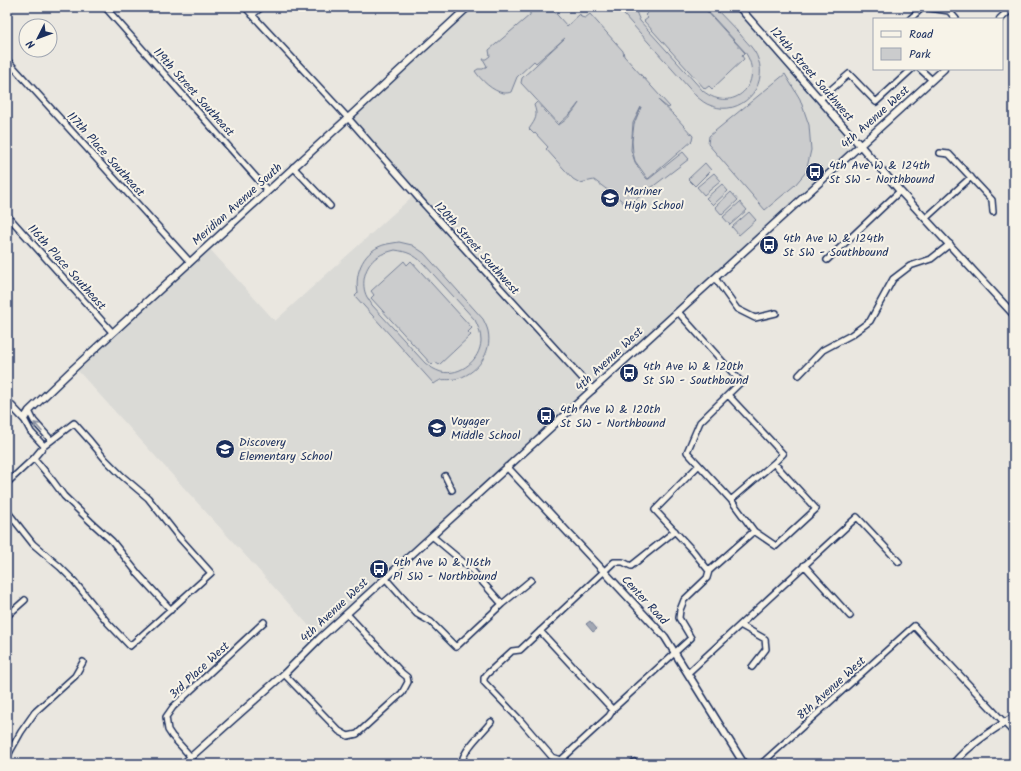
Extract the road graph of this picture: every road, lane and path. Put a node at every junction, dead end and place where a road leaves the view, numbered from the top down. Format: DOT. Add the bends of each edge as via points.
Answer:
graph roads {
  1 [pos="104,7"];
  2 [pos="245,7"];
  3 [pos="262,7"];
  4 [pos="468,7"];
  5 [pos="739,7"];
  6 [pos="1013,7"];
  7 [pos="252,15"];
  8 [pos="911,18"];
  9 [pos="955,18"];
  10 [pos="1001,18"];
  11 [pos="7,60"];
  12 [pos="911,70"];
  13 [pos="921,70"];
  14 [pos="943,70"];
  15 [pos="932,80"];
  16 [pos="820,99"];
  17 [pos="348,118"];
  18 [pos="860,145"];
  19 [pos="940,153"];
  20 [pos="294,167"];
  21 [pos="971,177"];
  22 [pos="268,191"];
  23 [pos="900,191"];
  24 [pos="330,206"];
  25 [pos="993,212"];
  26 [pos="7,214"];
  27 [pos="926,218"];
  28 [pos="950,244"];
  29 [pos="826,260"];
  30 [pos="190,262"];
  31 [pos="715,278"];
  32 [pos="678,312"];
  33 [pos="776,313"];
  34 [pos="1014,315"];
  35 [pos="112,332"];
  36 [pos="799,375"];
  37 [pos="593,390"];
  38 [pos="728,395"];
  39 [pos="7,401"];
  40 [pos="30,411"];
  41 [pos="24,419"];
  42 [pos="51,440"];
  43 [pos="44,446"];
  44 [pos="34,458"];
  45 [pos="774,463"];
  46 [pos="699,465"];
  47 [pos="507,467"];
  48 [pos="445,476"];
  49 [pos="7,483"];
  50 [pos="452,490"];
  51 [pos="731,500"];
  52 [pos="7,512"];
  53 [pos="674,531"];
  54 [pos="754,531"];
  55 [pos="432,536"];
  56 [pos="899,562"];
  57 [pos="804,565"];
  58 [pos="709,571"];
  59 [pos="604,572"];
  60 [pos="385,578"];
  61 [pos="531,580"];
  62 [pos="25,600"];
  63 [pos="502,604"];
  64 [pos="171,610"];
  65 [pos="347,614"];
  66 [pos="7,616"];
  67 [pos="850,616"];
  68 [pos="264,622"];
  69 [pos="740,625"];
  70 [pos="540,631"];
  71 [pos="675,653"];
  72 [pos="83,662"];
  73 [pos="752,667"];
  74 [pos="688,673"];
  75 [pos="284,674"];
  76 [pos="613,710"];
  77 [pos="1014,717"];
  78 [pos="491,722"];
  79 [pos="1005,723"];
  80 [pos="1014,733"];
  81 [pos="7,757"];
  82 [pos="191,757"];
  83 [pos="183,764"];
  84 [pos="461,764"];
  85 [pos="744,764"];
  86 [pos="761,764"];
  87 [pos="953,764"];
  1 -- 22 [label="street, 119th Street Southeast"];
  2 -- 7 [label="street, 120th Street Southwest"];
  3 -- 7 [label="street"];
  4 -- 17 [label="street, Meridian Avenue South"];
  5 -- 16 [label="street, 124th Street Southwest"];
  6 -- 10 [label="street"];
  7 -- 17 [label="street, 120th Street Southwest"];
  8 -- 9 [label="street" via="923,7 949,11"];
  11 -- 30 [label="street, 117th Place Southeast"];
  12 -- 16 [label="street" via="876,102 849,74"];
  13 -- 15 [label="street"];
  14 -- 15 [label="street, 4th Avenue West"];
  15 -- 18 [label="street, 4th Avenue West"];
  16 -- 18 [label="street, 124th Street Southwest"];
  17 -- 20 [label="street, Meridian Avenue South"];
  17 -- 37 [label="street, 120th Street Southwest"];
  18 -- 23 [label="street, 124th Street Southwest"];
  18 -- 31 [label="street, 4th Avenue West"];
  19 -- 21 [label="street" via="949,154"];
  20 -- 22 [label="street, Meridian Avenue South"];
  20 -- 24 [label="street"];
  21 -- 25 [label="street" via="992,200"];
  21 -- 27 [label="street"];
  22 -- 30 [label="street, Meridian Avenue South"];
  23 -- 27 [label="street, 124th Street Southwest"];
  23 -- 29 [label="street"];
  26 -- 35 [label="street, 116th Place Southeast"];
  27 -- 28 [label="street, 124th Street Southwest"];
  28 -- 34 [label="street, 124th Street Southwest"];
  28 -- 36 [label="street" via="931,259 910,266 893,279 870,321 823,350"];
  30 -- 35 [label="street, Meridian Avenue South"];
  31 -- 32 [label="street, 4th Avenue West"];
  31 -- 33 [label="street" via="737,309 754,318"];
  32 -- 37 [label="street, 4th Avenue West"];
  32 -- 38 [label="street" via="741,382"];
  35 -- 40 [label="street, Meridian Avenue South"];
  37 -- 47 [label="street, 4th Avenue West"];
  38 -- 45 [label="street" via="782,454"];
  38 -- 46 [label="street" via="700,422 687,452"];
  39 -- 41 [label="street"];
  40 -- 41 [label="street, Meridian Avenue South"];
  42 -- 40 [label="street, one-way" via="34,421"];
  41 -- 43 [label="street" via="31,432"];
  42 -- 43 [label="street"];
  42 -- 64 [label="street" via="74,423 110,465 148,498 211,573"];
  43 -- 44 [label="street"];
  44 -- 49 [label="street"];
  44 -- 64 [label="street" via="64,496 112,541"];
  45 -- 51 [label="street"];
  45 -- 54 [label="street" via="816,509 776,546"];
  46 -- 51 [label="street"];
  46 -- 53 [label="street" via="655,510"];
  47 -- 55 [label="street, 4th Avenue West"];
  47 -- 59 [label="street, Center Road"];
  48 -- 50 [label="street"];
  51 -- 54 [label="street"];
  52 -- 64 [label="street" via="32,544 74,581 130,646"];
  53 -- 58 [label="street"];
  53 -- 59 [label="street" via="631,566 623,562 614,562"];
  54 -- 58 [label="street"];
  55 -- 60 [label="street, 4th Avenue West"];
  55 -- 63 [label="street" via="468,568"];
  56 -- 57 [label="street" via="857,517"];
  57 -- 67 [label="street"];
  57 -- 69 [label="street"];
  58 -- 71 [label="street" via="707,578 684,600 679,618 691,638"];
  59 -- 70 [label="street"];
  59 -- 71 [label="street, Center Road" via="665,637"];
  60 -- 63 [label="street" via="417,614 431,622 456,646"];
  60 -- 65 [label="street, 4th Avenue West"];
  61 -- 63 [label="street"];
  62 -- 66 [label="street"];
  65 -- 75 [label="street, 4th Avenue West"];
  65 -- 75 [label="street" via="407,677 408,682 402,693 357,734 348,736 339,731"];
  68 -- 82 [label="street, 3rd Place West" via="173,707 166,717 168,730"];
  69 -- 73 [label="street" via="764,639 766,649"];
  69 -- 74 [label="street"];
  70 -- 76 [label="street"];
  70 -- 76 [label="street" via="520,650 512,651 487,674 484,682 552,757 561,760"];
  71 -- 74 [label="street, Center Road"];
  71 -- 76 [label="street"];
  72 -- 81 [label="street" via="75,676 35,712"];
  74 -- 85 [label="street, Center Road"];
  75 -- 82 [label="street, 4th Avenue West"];
  77 -- 79 [label="street"];
  78 -- 84 [label="street" via="467,749"];
  79 -- 80 [label="street"];
  79 -- 86 [label="street, 8th Avenue West" via="914,626"];
  79 -- 87 [label="street" via="968,748"];
  82 -- 83 [label="street, 4th Avenue West"];
}
